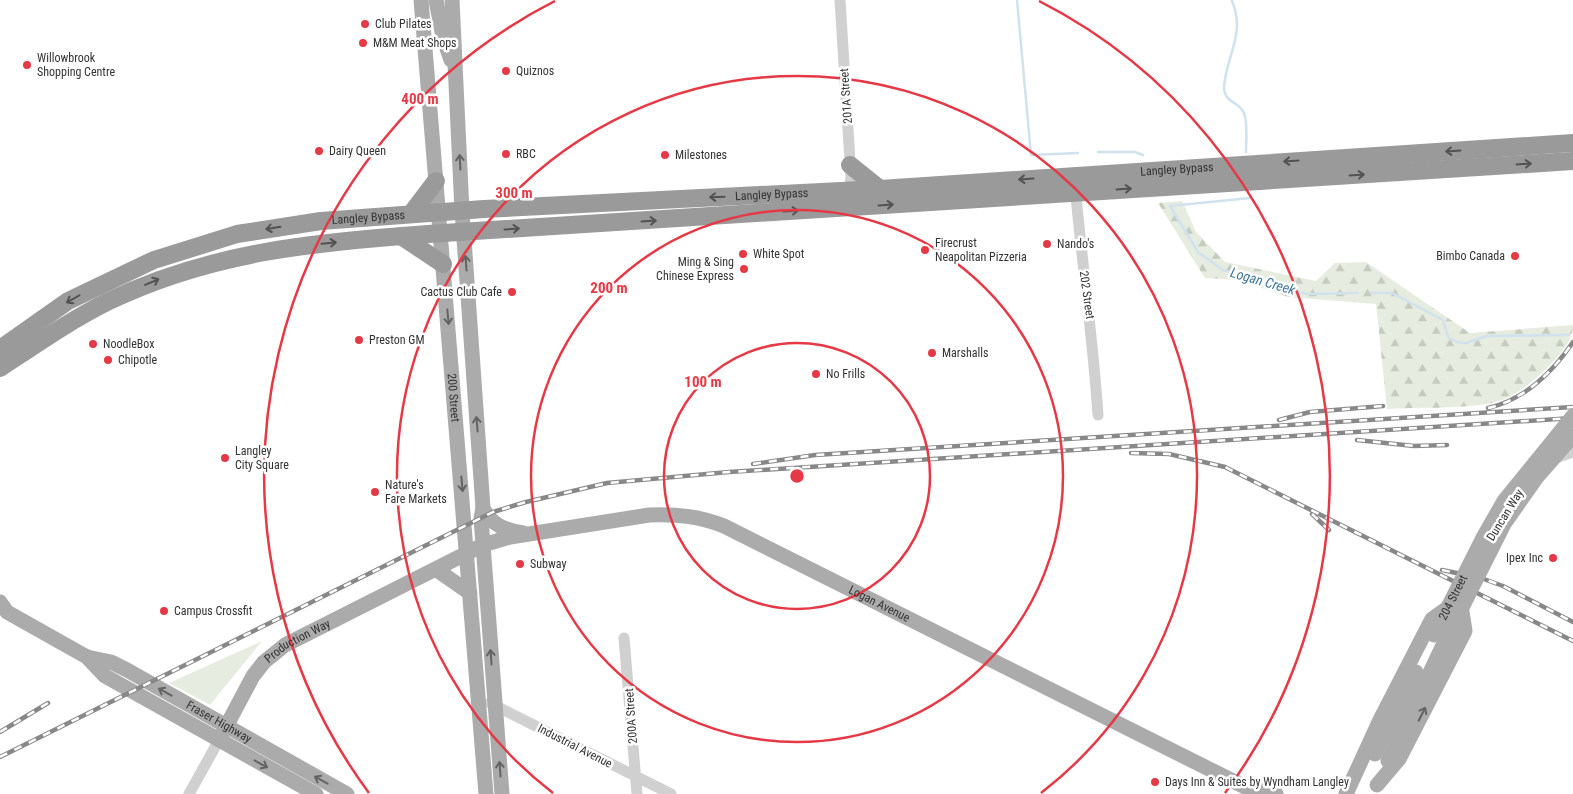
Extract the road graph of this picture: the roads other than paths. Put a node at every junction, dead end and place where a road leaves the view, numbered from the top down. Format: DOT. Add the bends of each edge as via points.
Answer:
graph roads {
  1 [pos="421,0"];
  2 [pos="436,0"];
  3 [pos="452,0"];
  4 [pos="840,0"];
  5 [pos="456,73"];
  6 [pos="1573,134"];
  7 [pos="1565,144"];
  8 [pos="1573,161"];
  9 [pos="850,165"];
  10 [pos="436,182"];
  11 [pos="1075,184"];
  12 [pos="880,189"];
  13 [pos="849,191"];
  14 [pos="837,208"];
  15 [pos="462,211"];
  16 [pos="439,212"];
  17 [pos="411,214"];
  18 [pos="464,232"];
  19 [pos="441,233"];
  20 [pos="401,236"];
  21 [pos="443,264"];
  22 [pos="0,349"];
  23 [pos="0,368"];
  24 [pos="1098,416"];
  25 [pos="1573,416"];
  26 [pos="1573,436"];
  27 [pos="1573,452"];
  28 [pos="483,508"];
  29 [pos="530,534"];
  30 [pos="483,545"];
  31 [pos="467,552"];
  32 [pos="437,570"];
  33 [pos="470,593"];
  34 [pos="1460,600"];
  35 [pos="2,608"];
  36 [pos="624,638"];
  37 [pos="1440,638"];
  38 [pos="86,657"];
  39 [pos="479,698"];
  40 [pos="238,705"];
  41 [pos="494,706"];
  42 [pos="204,714"];
  43 [pos="223,733"];
  44 [pos="636,776"];
  45 [pos="1375,789"];
  46 [pos="1254,792"];
  47 [pos="189,794"];
  48 [pos="316,794"];
  49 [pos="347,794"];
  50 [pos="486,794"];
  51 [pos="502,794"];
  52 [pos="637,794"];
  53 [pos="672,794"];
  54 [pos="1276,794"];
  55 [pos="1346,794"];
  56 [pos="1357,794"];
  1 -- 10 [label="main road, 200 Street"];
  2 -- 5 [label="main road" via="443,37"];
  3 -- 5 [label="main road, 200 Street"];
  4 -- 9 [label="street, 201A Street"];
  15 -- 5 [label="main road, 200 Street, one-way"];
  6 -- 7 [label="highway"];
  7 -- 11 [label="highway, Langley Bypass, one-way"];
  11 -- 8 [label="highway, Langley Bypass, one-way"];
  9 -- 12 [label="highway"];
  9 -- 13 [label="street, 201A Street"];
  10 -- 16 [label="main road, 200 Street"];
  10 -- 17 [label="highway"];
  11 -- 12 [label="highway, Langley Bypass, one-way"];
  14 -- 11 [label="highway, Langley Bypass, one-way"];
  11 -- 24 [label="street, 202 Street" via="1093,339"];
  12 -- 13 [label="highway, Langley Bypass"];
  13 -- 14 [label="highway"];
  13 -- 15 [label="highway, Langley Bypass, one-way"];
  18 -- 14 [label="highway, Langley Bypass, one-way"];
  15 -- 16 [label="highway, Langley Bypass"];
  15 -- 18 [label="main road, 200 Street"];
  16 -- 17 [label="highway, Langley Bypass"];
  16 -- 19 [label="main road, 200 Street"];
  17 -- 22 [label="highway, Langley Bypass, one-way" via="321,221 238,234 154,260 68,301"];
  18 -- 19 [label="highway, Langley Bypass"];
  28 -- 18 [label="main road, 200 Street, one-way"];
  19 -- 20 [label="highway, Langley Bypass"];
  19 -- 21 [label="main road, 200 Street"];
  20 -- 21 [label="highway"];
  23 -- 20 [label="highway, Langley Bypass, one-way" via="98,307 178,272 280,248"];
  21 -- 31 [label="main road, 200 Street, one-way"];
  25 -- 37 [label="main road, 204 Street, bridge" via="1504,501 1484,536"];
  26 -- 37 [label="main road, 204 Street, bridge" via="1504,524"];
  27 -- 34 [label="street, Duncan Way" via="1538,468 1518,493 1498,520"];
  28 -- 29 [label="main road" via="499,526"];
  28 -- 30 [label="main road, 200 Street"];
  29 -- 30 [label="main road, Logan Avenue"];
  29 -- 46 [label="main road, Logan Avenue" via="649,515 672,514 712,521"];
  30 -- 31 [label="main road, Logan Avenue"];
  41 -- 30 [label="main road, 200 Street, one-way"];
  31 -- 32 [label="main road, Production Way"];
  31 -- 33 [label="main road, 200 Street"];
  32 -- 33 [label="main road"];
  32 -- 40 [label="main road, Production Way" via="285,645 259,669"];
  33 -- 39 [label="main road, 200 Street"];
  45 -- 34 [label="main road, one-way" via="1399,759 1465,631"];
  34 -- 55 [label="main road" via="1432,618"];
  35 -- 38 [label="main road, Fraser Highway"];
  36 -- 44 [label="street, 200A Street"];
  37 -- 45 [label="main road, 204 Street"];
  37 -- 56 [label="main road, 204 Street"];
  42 -- 38 [label="main road, Fraser Highway, one-way" via="111,662"];
  38 -- 43 [label="main road, Fraser Highway" via="105,676"];
  39 -- 41 [label="street, Industrial Avenue"];
  39 -- 50 [label="main road, 200 Street"];
  40 -- 42 [label="main road"];
  40 -- 43 [label="main road, Production Way"];
  41 -- 44 [label="street, Industrial Avenue"];
  51 -- 41 [label="main road, 200 Street, one-way"];
  42 -- 43 [label="main road, Fraser Highway"];
  43 -- 47 [label="street, Production Way"];
  43 -- 48 [label="main road, Fraser Highway, one-way"];
  49 -- 43 [label="main road, Fraser Highway, one-way"];
  44 -- 52 [label="street, 200A Street"];
  44 -- 53 [label="street, Industrial Avenue"];
  46 -- 54 [label="main road, Logan Avenue" via="1266,790"];
}
